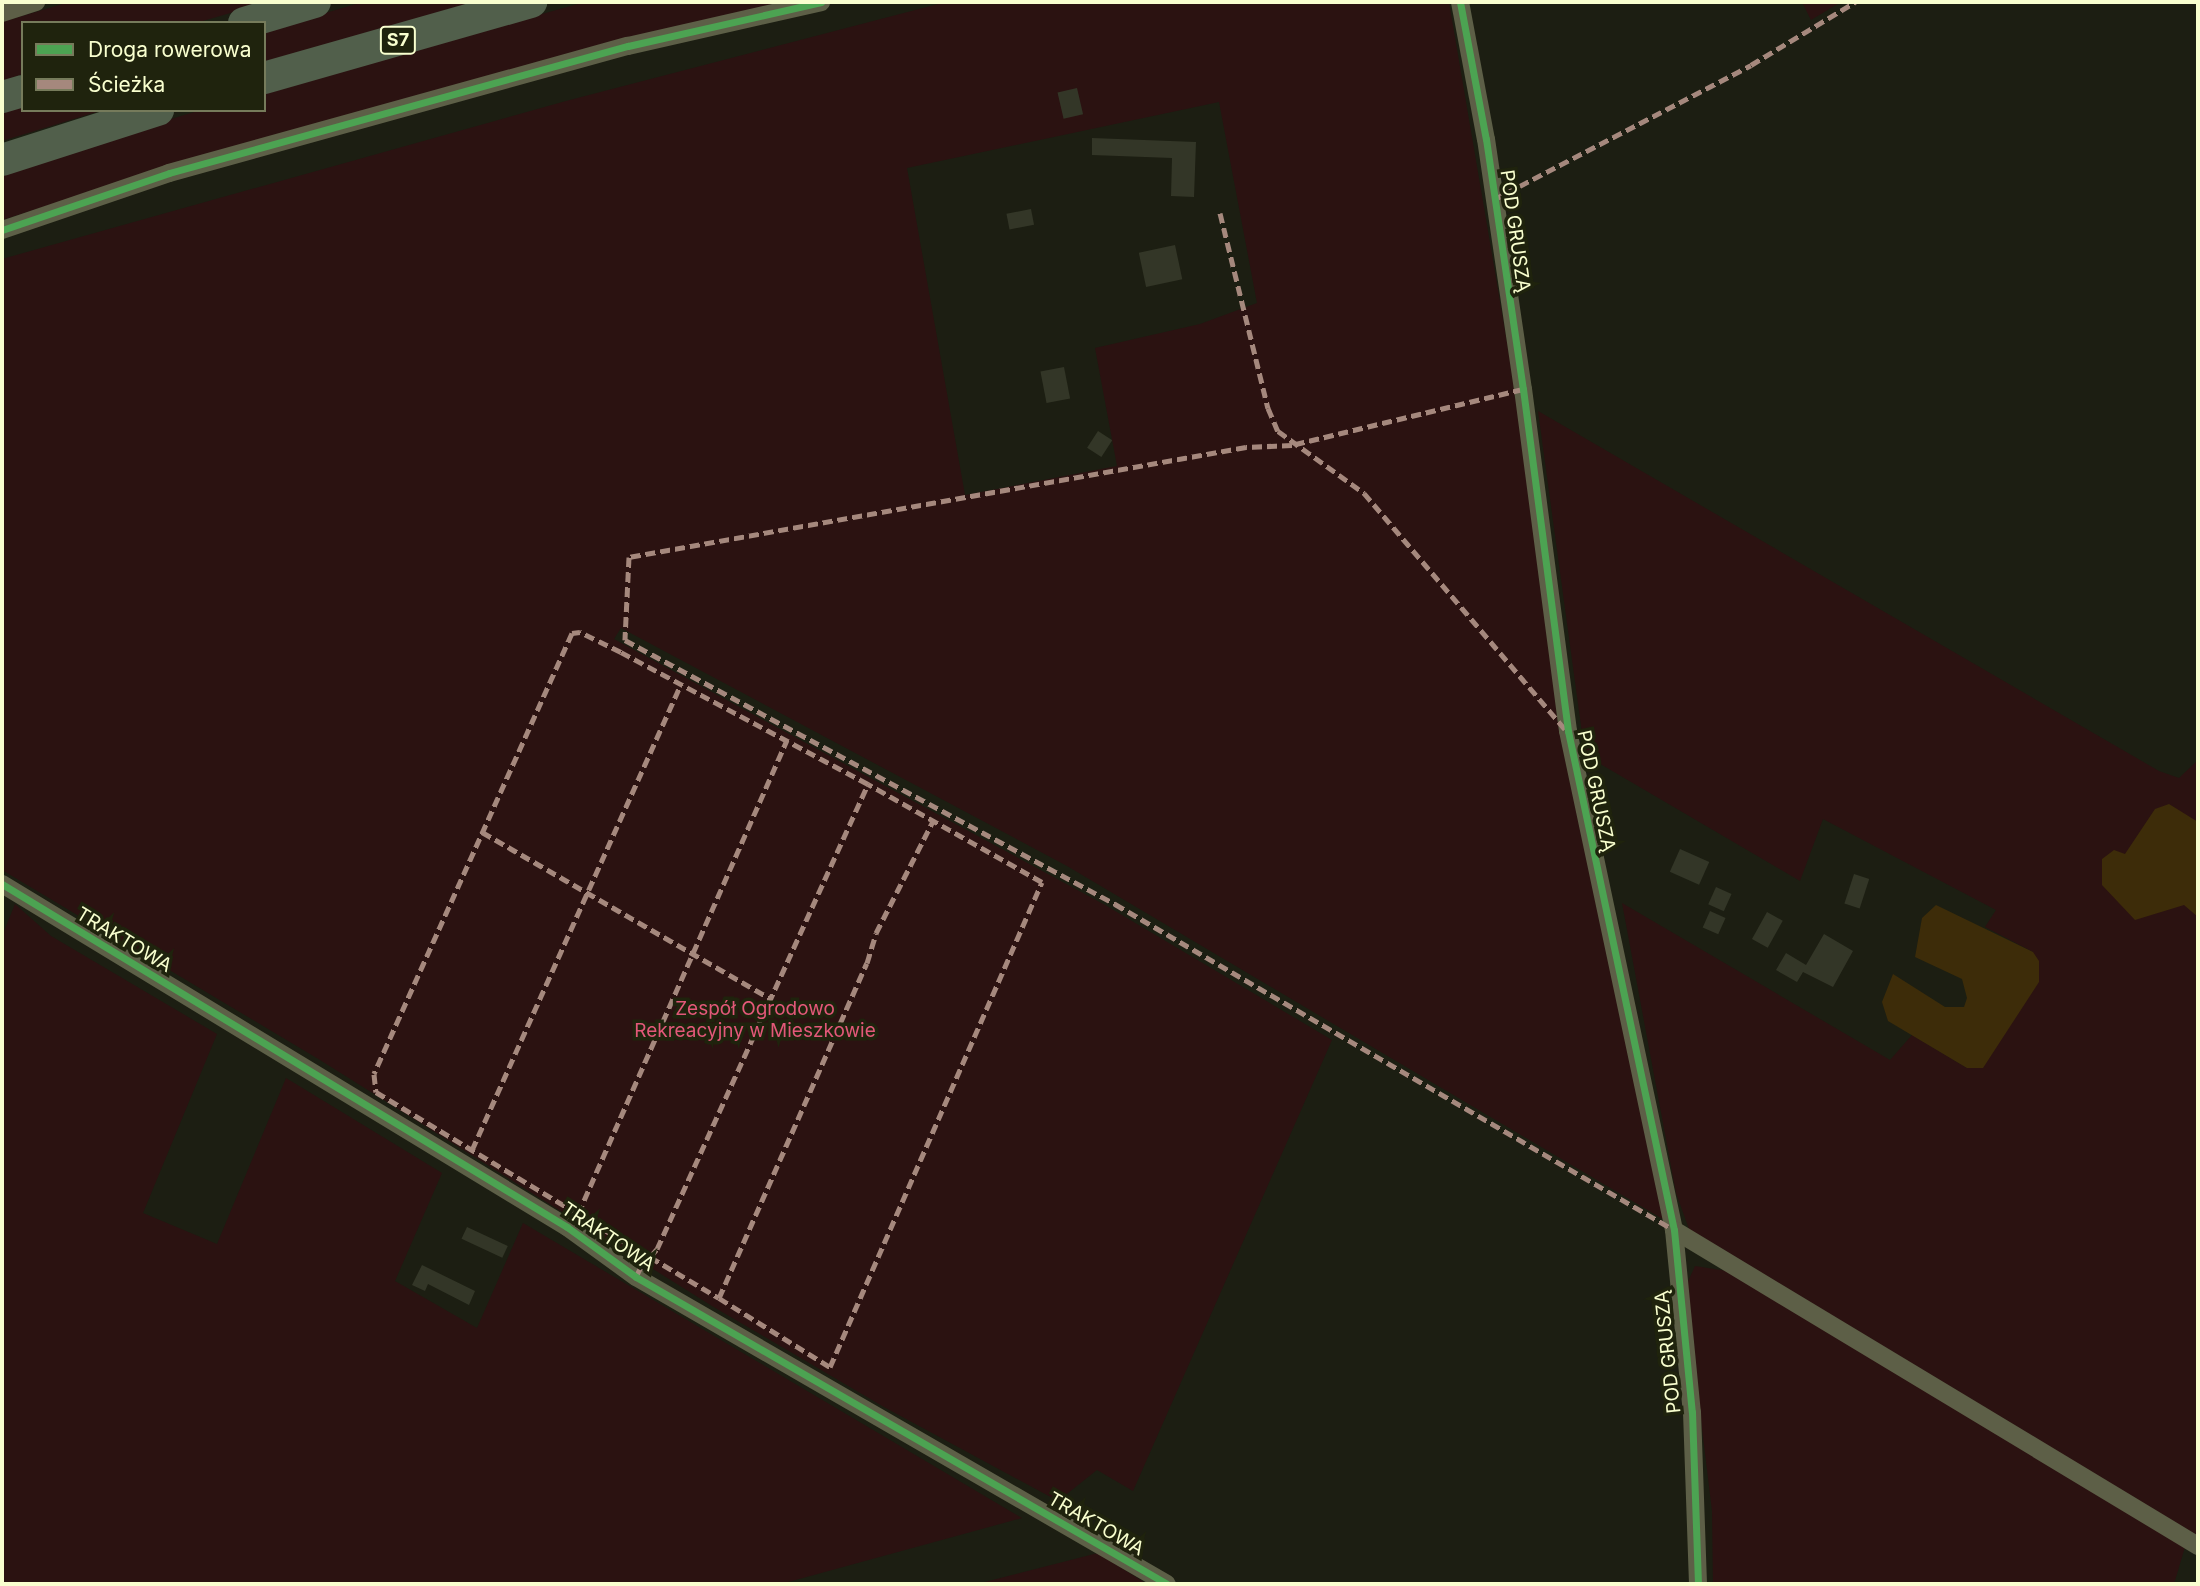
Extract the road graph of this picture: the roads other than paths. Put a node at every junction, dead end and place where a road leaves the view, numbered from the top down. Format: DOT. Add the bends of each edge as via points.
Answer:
graph roads {
  1 [pos="36,2"];
  2 [pos="315,2"];
  3 [pos="531,2"];
  4 [pos="821,2"];
  5 [pos="1460,2"];
  6 [pos="2,13"];
  7 [pos="251,21"];
  8 [pos="266,77"];
  9 [pos="21,92"];
  10 [pos="2,97"];
  11 [pos="152,112"];
  12 [pos="2,160"];
  13 [pos="2,230"];
  14 [pos="2,884"];
  15 [pos="1674,1230"];
  16 [pos="2198,1546"];
  17 [pos="1167,1584"];
  18 [pos="1698,1584"];
  1 -- 6 [label="street"];
  2 -- 7 [label="highway"];
  3 -- 8 [label="highway, S7"];
  4 -- 13 [label="street" via="628,46 169,173"];
  5 -- 15 [label="street, POD GRUSZĄ" via="1486,139 1523,389 1567,731"];
  9 -- 10 [label="highway"];
  11 -- 12 [label="highway"];
  14 -- 17 [label="street, TRAKTOWA" via="567,1227 636,1277"];
  15 -- 16 [label="street"];
  15 -- 18 [label="street, POD GRUSZĄ" via="1692,1412"];
}
